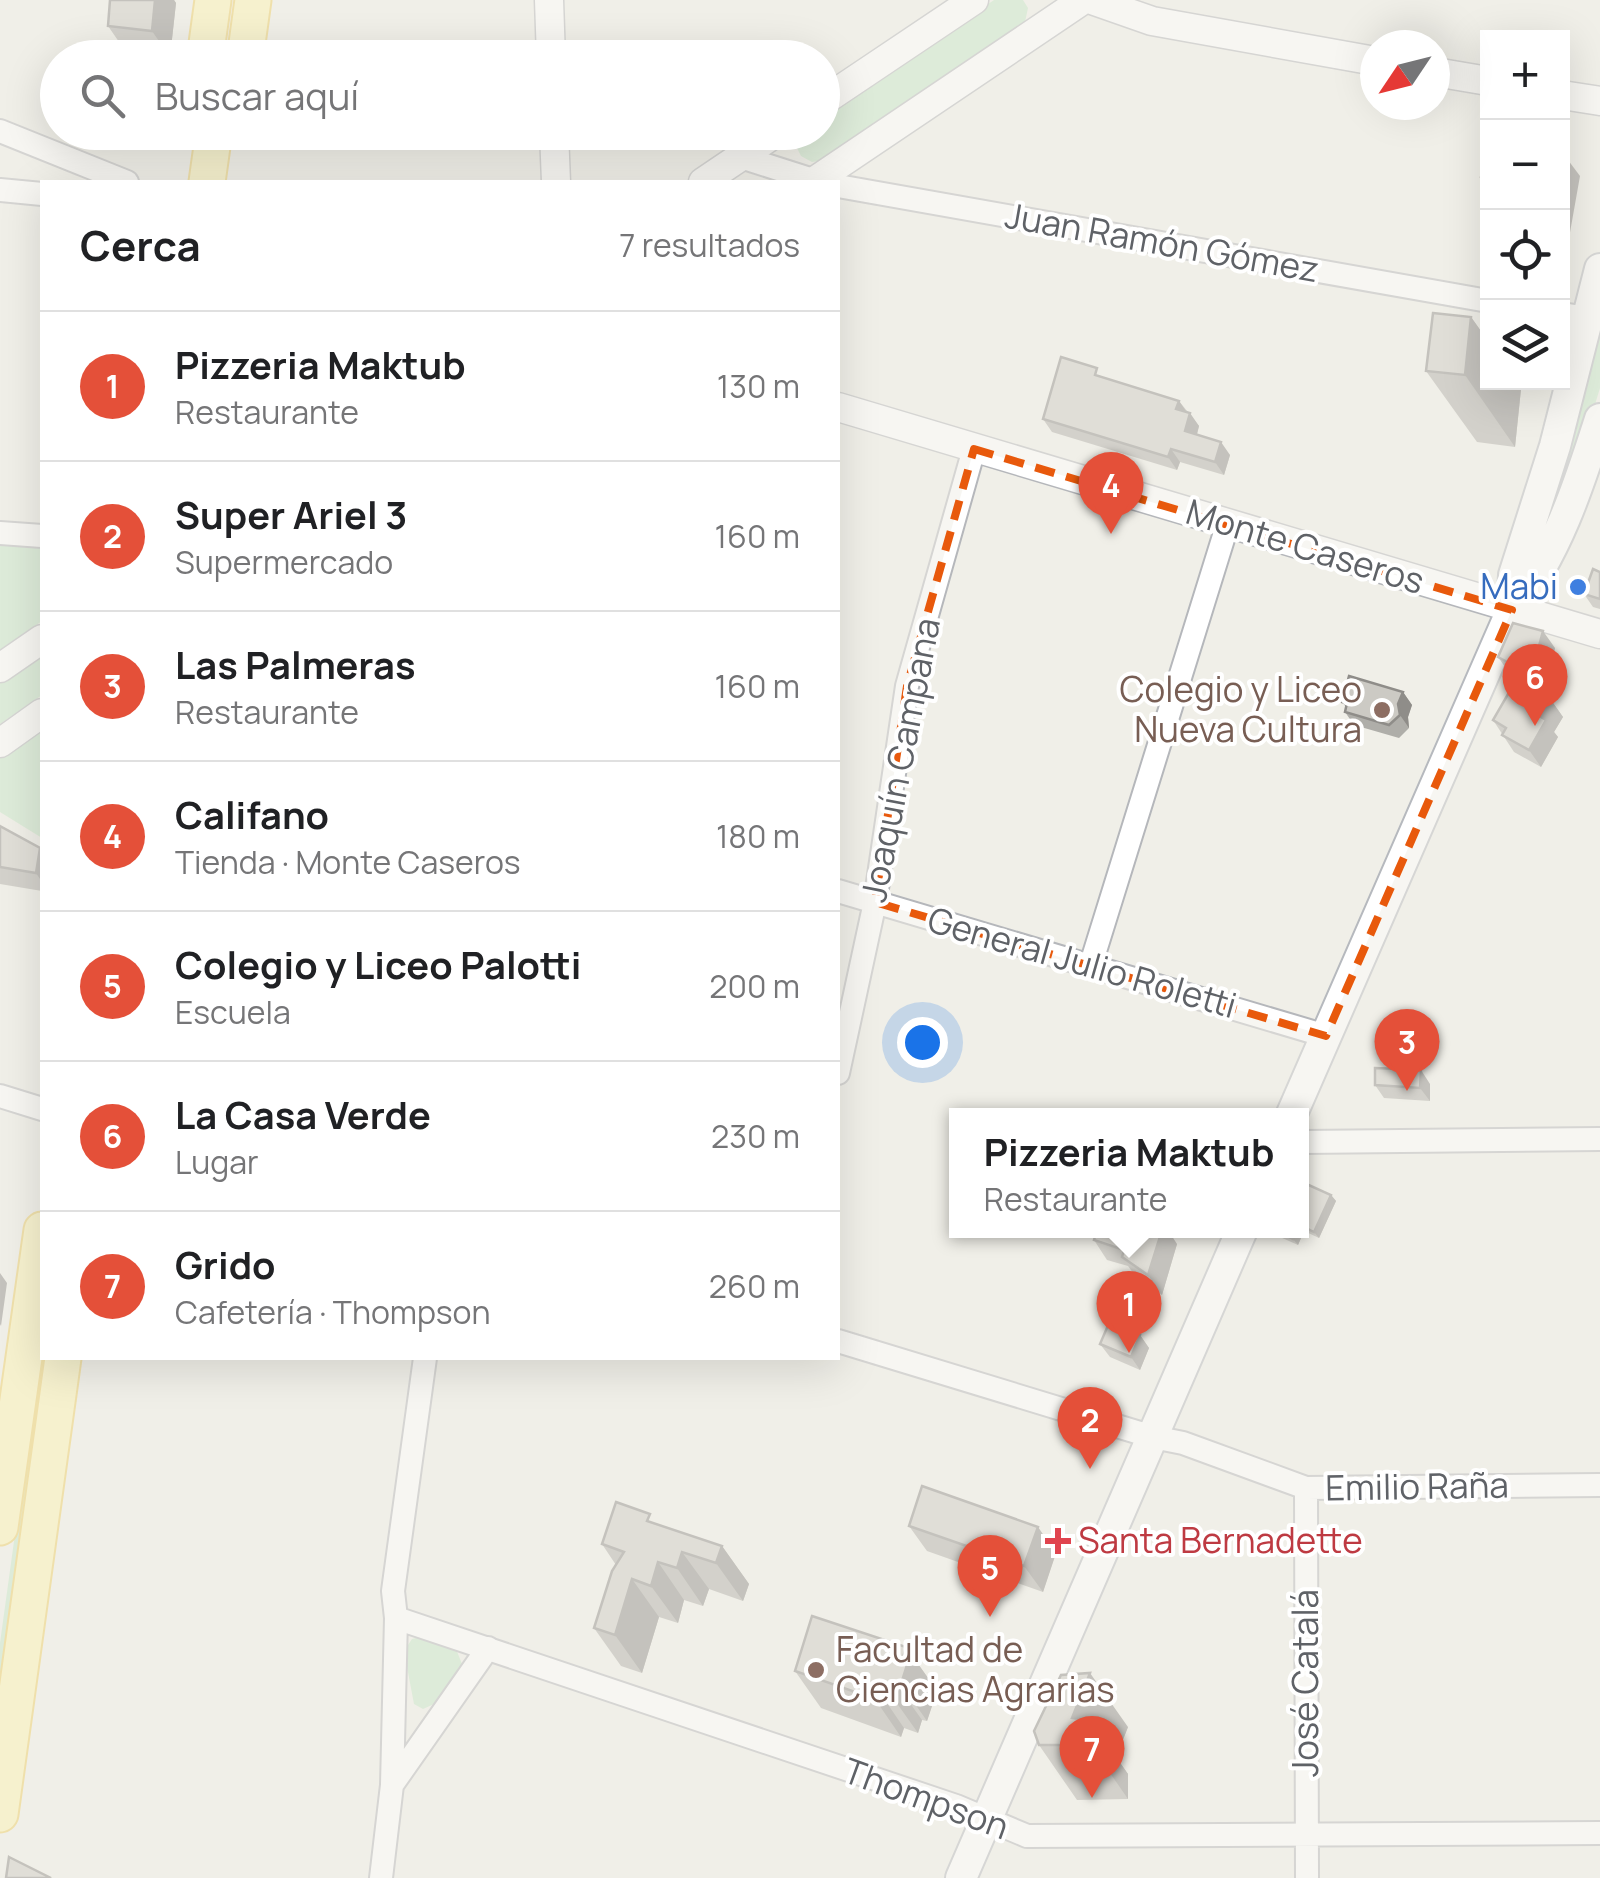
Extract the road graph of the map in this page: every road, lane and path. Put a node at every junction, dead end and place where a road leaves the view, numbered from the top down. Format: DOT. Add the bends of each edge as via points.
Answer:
graph roads {
  1 [pos="254,0"];
  2 [pos="549,0"];
  3 [pos="974,0"];
  4 [pos="1083,0"];
  5 [pos="1092,0"];
  6 [pos="248,40"];
  7 [pos="550,40"];
  8 [pos="1360,58"];
  9 [pos="1450,75"];
  10 [pos="1480,80"];
  11 [pos="840,90"];
  12 [pos="1570,95"];
  13 [pos="1600,101"];
  14 [pos="0,131"];
  15 [pos="40,147"];
  16 [pos="47,150"];
  17 [pos="192,150"];
  18 [pos="211,150"];
  19 [pos="232,150"];
  20 [pos="555,150"];
  21 [pos="750,150"];
  22 [pos="740,157"];
  23 [pos="122,180"];
  24 [pos="188,180"];
  25 [pos="207,180"];
  26 [pos="228,180"];
  27 [pos="556,180"];
  28 [pos="705,180"];
  29 [pos="809,180"];
  30 [pos="818,180"];
  31 [pos="840,186"];
  32 [pos="0,190"];
  33 [pos="40,194"];
  34 [pos="1600,269"];
  35 [pos="1482,300"];
  36 [pos="1575,316"];
  37 [pos="840,408"];
  38 [pos="1597,437"];
  39 [pos="974,450"];
  40 [pos="1228,523"];
  41 [pos="0,533"];
  42 [pos="40,536"];
  43 [pos="1512,610"];
  44 [pos="1600,634"];
  45 [pos="40,639"];
  46 [pos="0,668"];
  47 [pos="40,714"];
  48 [pos="0,742"];
  49 [pos="840,892"];
  50 [pos="875,902"];
  51 [pos="1091,964"];
  52 [pos="1326,1036"];
  53 [pos="840,1064"];
  54 [pos="0,1096"];
  55 [pos="40,1108"];
  56 [pos="1294,1108"];
  57 [pos="1600,1139"];
  58 [pos="1309,1142"];
  59 [pos="1239,1238"];
  60 [pos="40,1244"];
  61 [pos="840,1342"];
  62 [pos="63,1360"];
  63 [pos="426,1360"];
  64 [pos="1153,1437"];
  65 [pos="1600,1485"];
  66 [pos="1306,1488"];
  67 [pos="1,1507"];
  68 [pos="396,1618"];
  69 [pos="488,1648"];
  70 [pos="392,1785"];
  71 [pos="0,1814"];
  72 [pos="986,1820"];
  73 [pos="1600,1833"];
  74 [pos="1306,1834"];
  75 [pos="381,1878"];
  76 [pos="960,1878"];
  77 [pos="1307,1878"];
  1 -- 6 [label="main road"];
  2 -- 7 [label="street"];
  3 -- 11 [label="street"];
  4 -- 30 [label="street"];
  5 -- 8 [label="street" via="1152,21"];
  9 -- 10 [label="street"];
  12 -- 13 [label="street"];
  14 -- 15 [label="street"];
  16 -- 23 [label="street"];
  17 -- 24 [label="main road"];
  18 -- 25 [label="main road"];
  19 -- 26 [label="main road"];
  20 -- 27 [label="street"];
  21 -- 22 [label="street"];
  22 -- 28 [label="street"];
  22 -- 29 [label="street"];
  31 -- 35 [label="street, Juan Ramón Gómez"];
  32 -- 33 [label="street"];
  34 -- 36 [label="main road"];
  36 -- 43 [label="main road" via="1555,446 1514,575"];
  37 -- 39 [label="street, Monte Caseros"];
  38 -- 43 [label="main road" via="1535,581"];
  39 -- 40 [label="street, Monte Caseros"];
  39 -- 50 [label="street, Joaquín Campana" via="908,686"];
  40 -- 43 [label="street, Monte Caseros"];
  40 -- 51 [label="street"];
  41 -- 42 [label="street"];
  43 -- 44 [label="street, Monte Caseros"];
  43 -- 52 [label="main road"];
  45 -- 46 [label="street"];
  47 -- 48 [label="street"];
  49 -- 50 [label="street, General Julio Roletti"];
  50 -- 51 [label="street, General Julio Roletti"];
  50 -- 53 [label="street, Joaquín Campana"];
  51 -- 52 [label="street, General Julio Roletti"];
  52 -- 56 [label="main road"];
  54 -- 55 [label="street"];
  57 -- 58 [label="street"];
  59 -- 64 [label="main road"];
  60 -- 67 [label="main road"];
  61 -- 64 [label="street, Emilio Raña"];
  62 -- 71 [label="main road"];
  63 -- 68 [label="street" via="393,1591"];
  64 -- 66 [label="street, Emilio Raña"];
  64 -- 72 [label="main road"];
  65 -- 66 [label="street, Emilio Raña"];
  66 -- 74 [label="street, José Catalá"];
  68 -- 69 [label="street, Thompson"];
  68 -- 70 [label="street"];
  69 -- 70 [label="street"];
  69 -- 72 [label="street, Thompson"];
  70 -- 75 [label="street"];
  72 -- 74 [label="street, Thompson" via="1027,1836"];
  72 -- 76 [label="main road"];
  73 -- 74 [label="street, Thompson"];
  74 -- 77 [label="street, José Catalá"];
}
